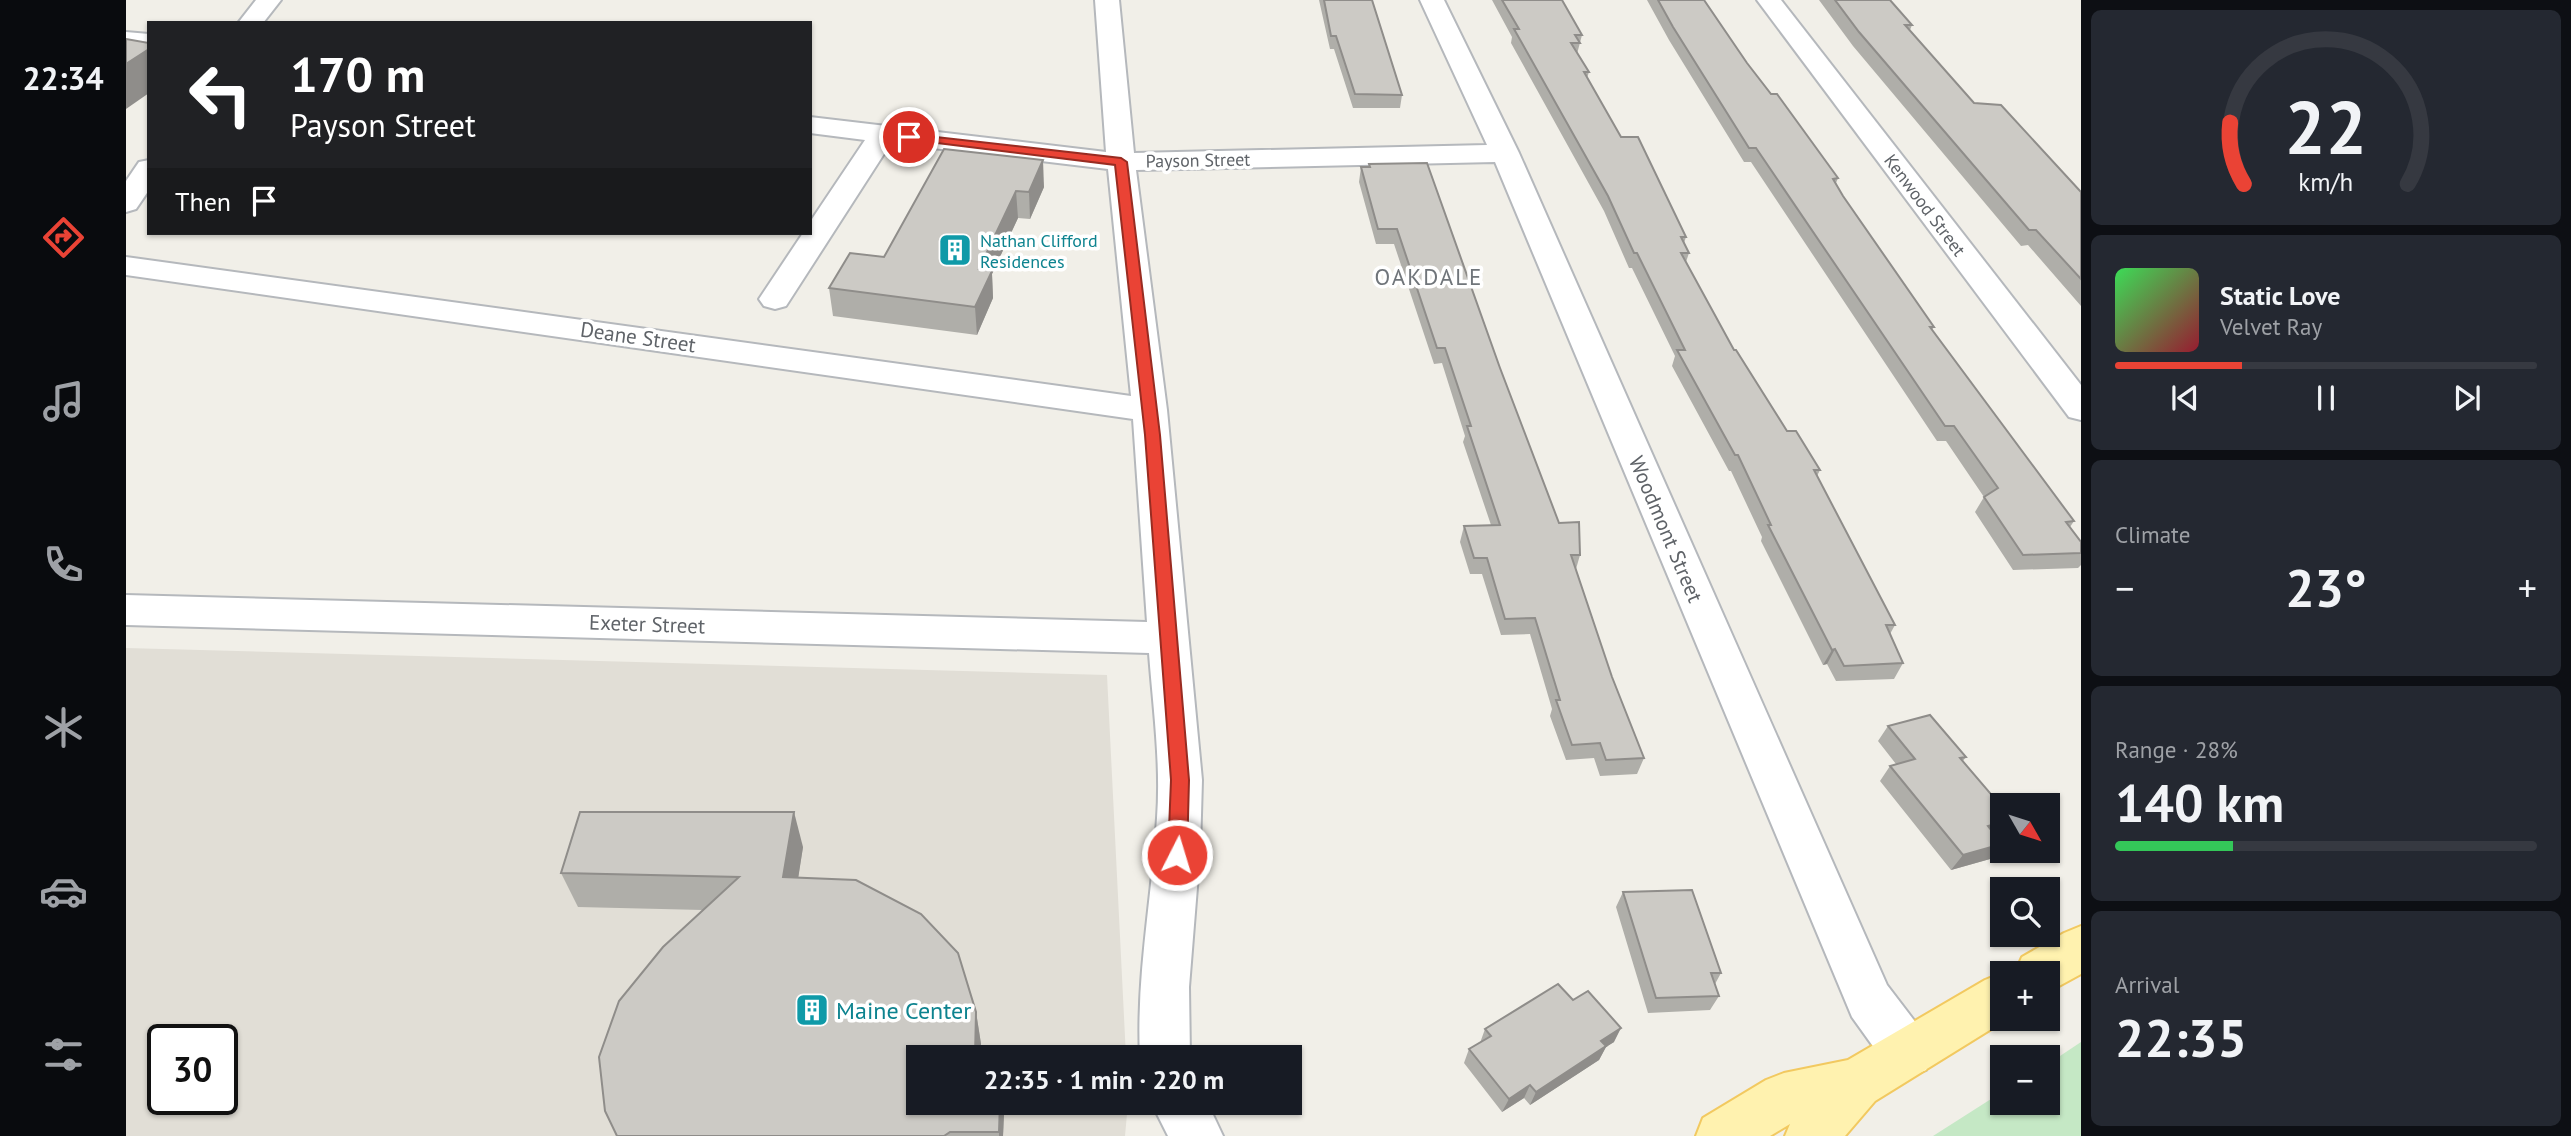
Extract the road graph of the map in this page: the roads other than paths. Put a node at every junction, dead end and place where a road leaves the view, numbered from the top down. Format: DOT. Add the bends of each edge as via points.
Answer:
graph roads {
  1 [pos="269,0"];
  2 [pos="1107,0"];
  3 [pos="1432,0"];
  4 [pos="1769,0"];
  5 [pos="252,21"];
  6 [pos="126,40"];
  7 [pos="147,42"];
  8 [pos="812,125"];
  9 [pos="883,134"];
  10 [pos="1504,153"];
  11 [pos="1121,162"];
  12 [pos="147,171"];
  13 [pos="126,203"];
  14 [pos="126,266"];
  15 [pos="775,299"];
  16 [pos="2081,409"];
  17 [pos="1150,410"];
  18 [pos="126,610"];
  19 [pos="1169,638"];
  20 [pos="2081,948"];
  21 [pos="2059,961"];
  22 [pos="1990,1003"];
  23 [pos="1165,1045"];
  24 [pos="1908,1053"];
  25 [pos="1857,1083"];
  26 [pos="1170,1115"];
  27 [pos="1185,1115"];
  28 [pos="1171,1136"];
  29 [pos="1197,1136"];
  30 [pos="1722,1136"];
  31 [pos="1811,1136"];
  1 -- 5 [label="street"];
  2 -- 11 [label="street"];
  3 -- 10 [label="street, Woodmont Street"];
  4 -- 16 [label="street, Kenwood Street"];
  6 -- 7 [label="street"];
  8 -- 9 [label="street, Payson Street"];
  9 -- 11 [label="street, Payson Street"];
  9 -- 15 [label="street"];
  10 -- 11 [label="street, Payson Street"];
  10 -- 24 [label="street, Woodmont Street" via="1869,1001"];
  11 -- 17 [label="street"];
  12 -- 13 [label="street"];
  14 -- 17 [label="street, Deane Street"];
  17 -- 19 [label="street"];
  18 -- 19 [label="street, Exeter Street"];
  19 -- 23 [label="street" via="1181,807 1162,972"];
  20 -- 21 [label="main road"];
  22 -- 24 [label="main road"];
  24 -- 25 [label="main road"];
  25 -- 30 [label="main road" via="1784,1098"];
  25 -- 31 [label="main road"];
  26 -- 28 [label="street"];
  27 -- 29 [label="street"];
}
